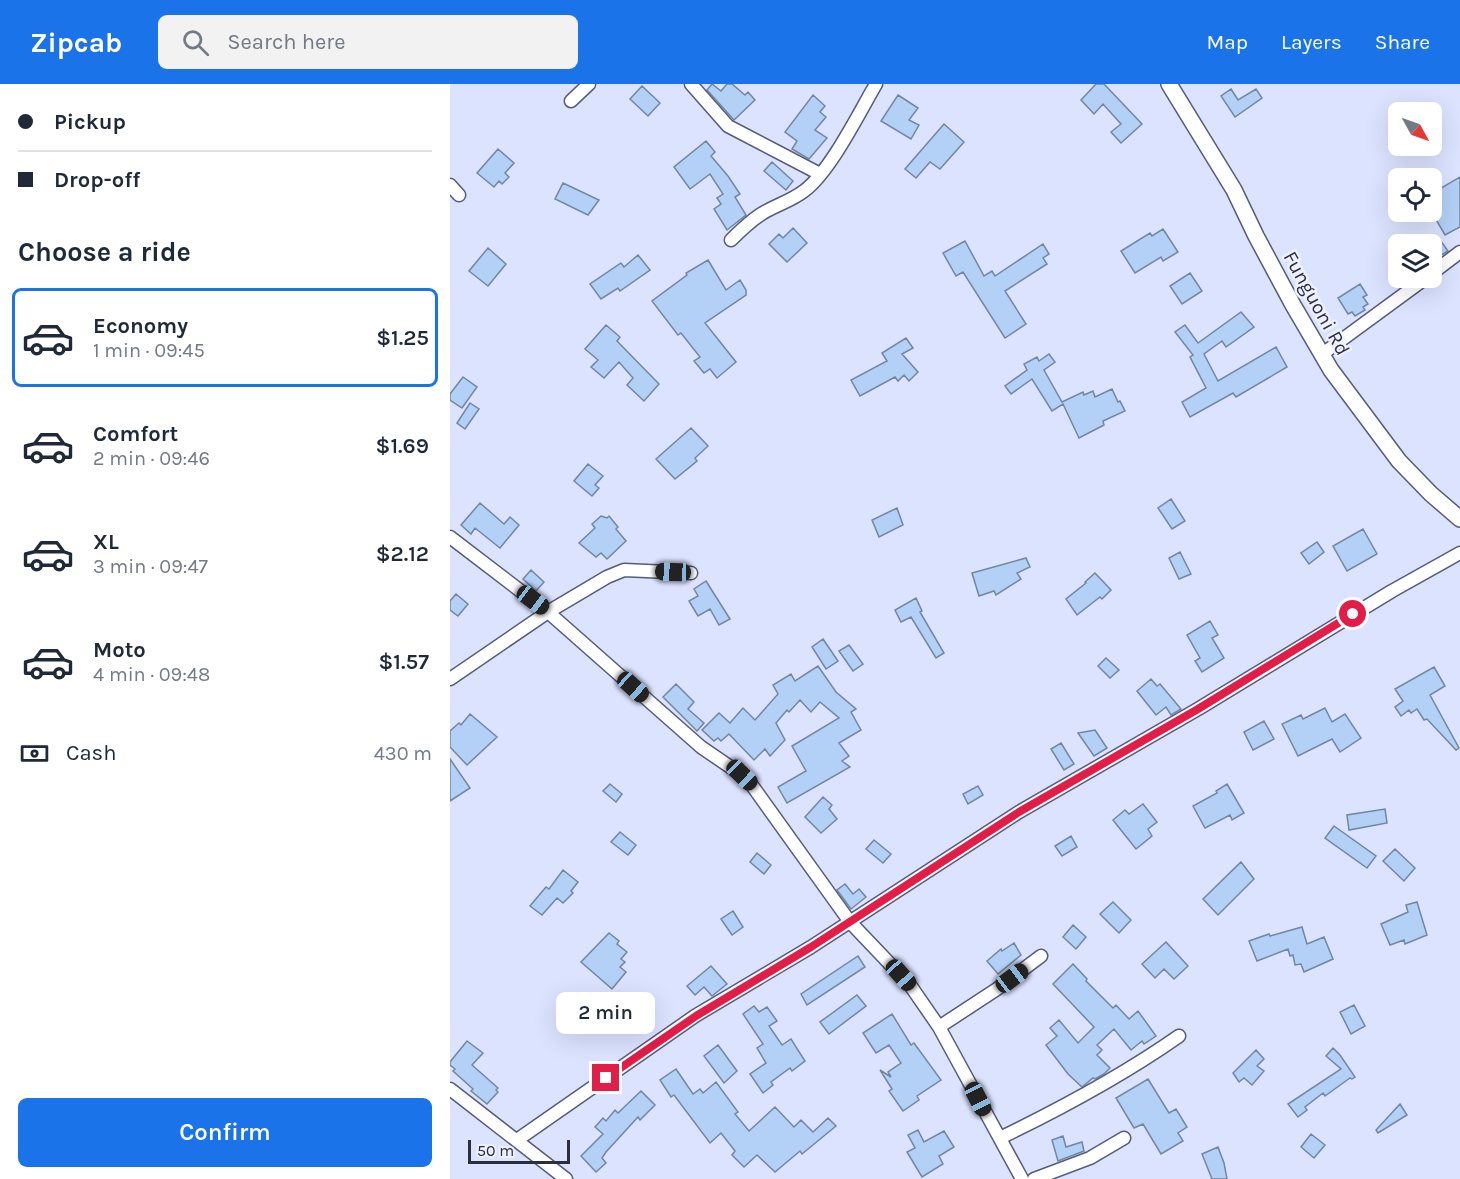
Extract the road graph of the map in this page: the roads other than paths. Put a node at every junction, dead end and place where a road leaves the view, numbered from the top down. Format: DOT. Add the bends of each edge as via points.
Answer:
graph roads {
  1 [pos="589,84"];
  2 [pos="691,84"];
  3 [pos="876,84"];
  4 [pos="1168,84"];
  5 [pos="571,101"];
  6 [pos="820,174"];
  7 [pos="450,185"];
  8 [pos="459,195"];
  9 [pos="731,240"];
  10 [pos="1460,252"];
  11 [pos="1442,266"];
  12 [pos="1412,288"];
  13 [pos="1321,355"];
  14 [pos="1460,519"];
  15 [pos="450,537"];
  16 [pos="1460,553"];
  17 [pos="691,573"];
  18 [pos="548,612"];
  19 [pos="450,680"];
  20 [pos="850,922"];
  21 [pos="1041,956"];
  22 [pos="939,1027"];
  23 [pos="1179,1036"];
  24 [pos="450,1089"];
  25 [pos="1000,1138"];
  26 [pos="1124,1138"];
  27 [pos="517,1140"];
  28 [pos="566,1179"];
  29 [pos="1022,1179"];
  30 [pos="1034,1179"];
  1 -- 5 [label="street"];
  2 -- 6 [label="street" via="728,126"];
  3 -- 6 [label="street"];
  4 -- 13 [label="street, Funguoni Rd" via="1234,190"];
  6 -- 9 [label="street" via="803,192 762,213"];
  7 -- 8 [label="street"];
  10 -- 11 [label="street"];
  12 -- 13 [label="street"];
  13 -- 14 [label="street, Funguoni Rd" via="1399,462"];
  15 -- 18 [label="street"];
  16 -- 20 [label="street" via="1019,812"];
  17 -- 18 [label="street" via="624,570"];
  18 -- 19 [label="street"];
  18 -- 20 [label="street" via="701,747 751,784"];
  20 -- 22 [label="street" via="910,985"];
  20 -- 27 [label="street" via="696,1016"];
  21 -- 22 [label="street"];
  22 -- 25 [label="street"];
  23 -- 25 [label="street" via="1098,1089"];
  24 -- 27 [label="street"];
  25 -- 29 [label="street"];
  26 -- 30 [label="street" via="1090,1158"];
  27 -- 28 [label="street"];
}
